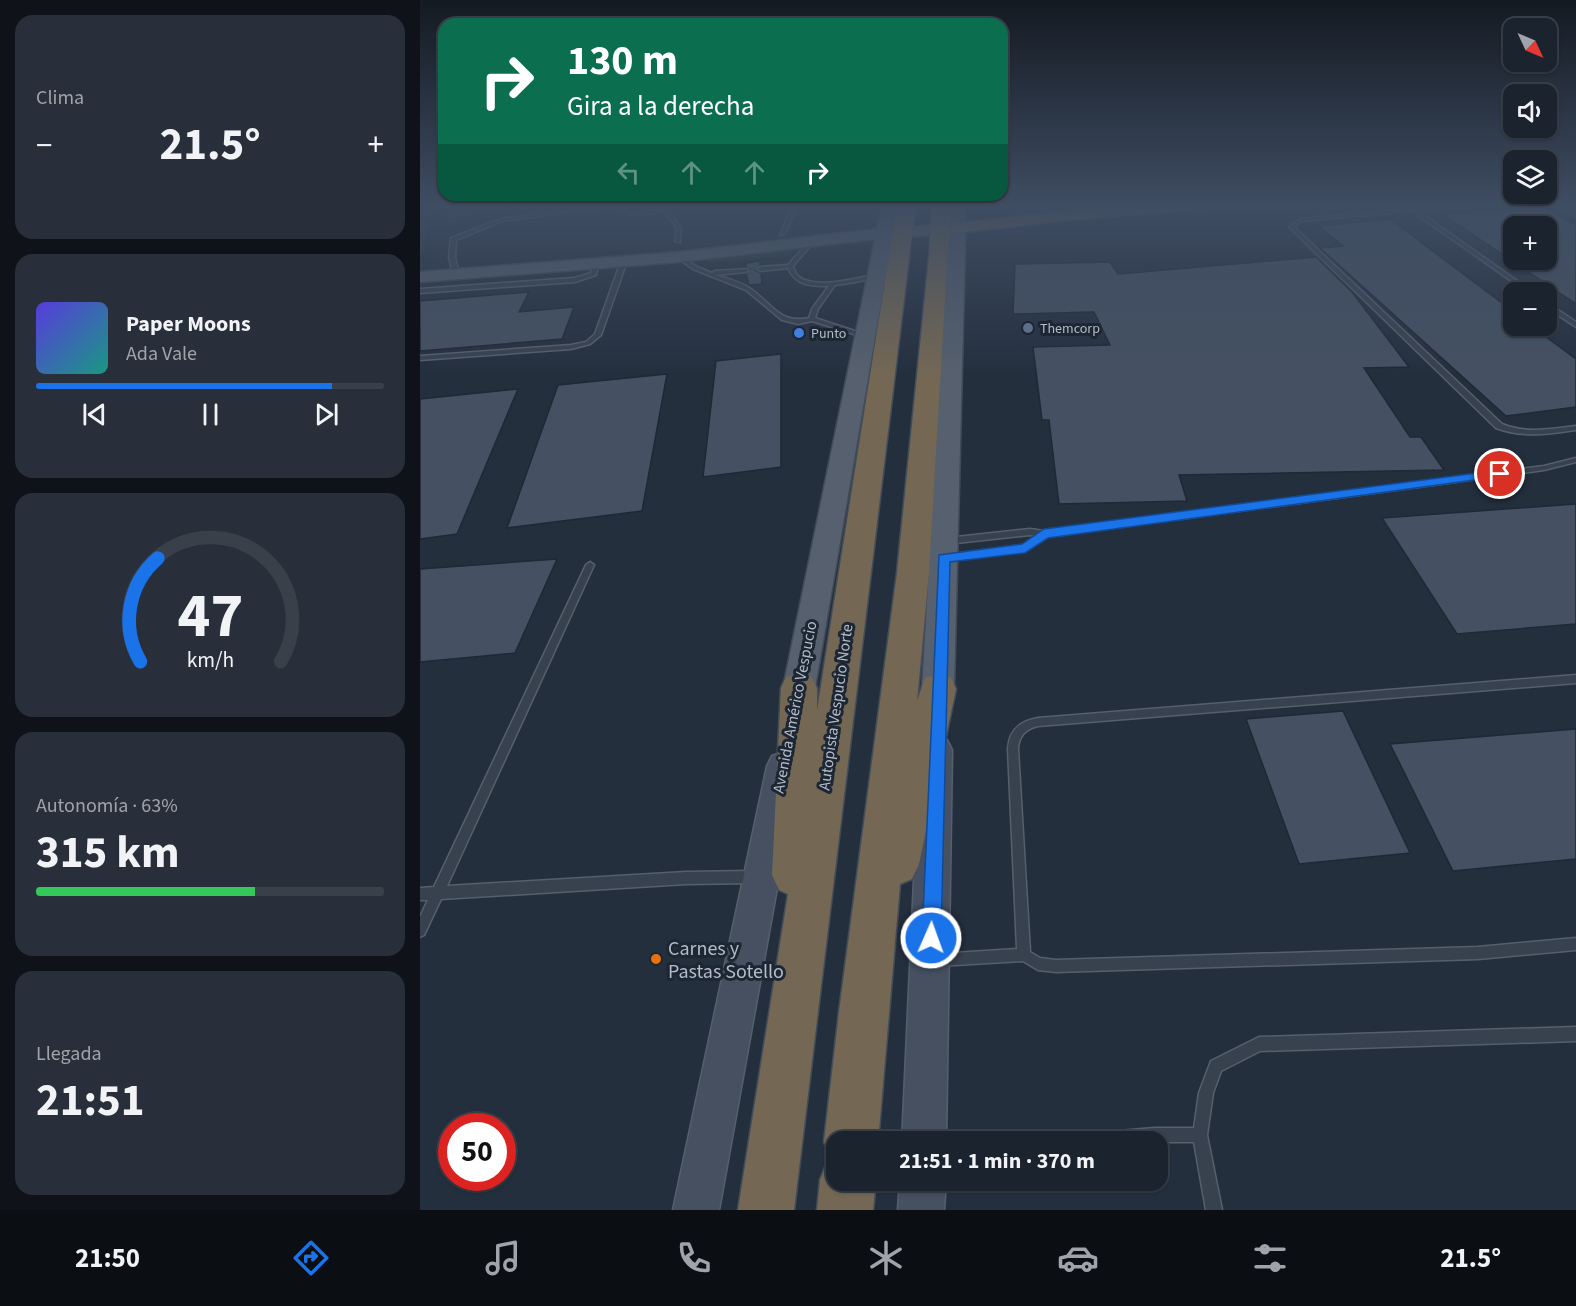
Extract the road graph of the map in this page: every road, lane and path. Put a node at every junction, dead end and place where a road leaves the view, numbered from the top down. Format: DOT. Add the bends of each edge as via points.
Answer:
graph roads {
  1 [pos="454,260"];
  2 [pos="494,260"];
  3 [pos="567,260"];
  4 [pos="692,260"];
  5 [pos="795,260"];
  6 [pos="859,260"];
  7 [pos="883,260"];
  8 [pos="887,260"];
  9 [pos="947,260"];
  10 [pos="950,260"];
  11 [pos="1326,260"];
  12 [pos="1484,260"];
  13 [pos="420,261"];
  14 [pos="624,261"];
  15 [pos="596,263"];
  16 [pos="575,265"];
  17 [pos="454,266"];
  18 [pos="790,266"];
  19 [pos="760,269"];
  20 [pos="746,270"];
  21 [pos="709,274"];
  22 [pos="420,277"];
  23 [pos="1516,282"];
  24 [pos="832,285"];
  25 [pos="420,291"];
  26 [pos="1557,312"];
  27 [pos="812,319"];
  28 [pos="1576,325"];
  29 [pos="866,336"];
  30 [pos="420,358"];
  31 [pos="1576,428"];
  32 [pos="1576,460"];
  33 [pos="1044,534"];
  34 [pos="944,550"];
  35 [pos="590,565"];
  36 [pos="1576,679"];
  37 [pos="799,688"];
  38 [pos="938,689"];
  39 [pos="760,877"];
  40 [pos="420,894"];
  41 [pos="437,894"];
  42 [pos="420,932"];
  43 [pos="1576,944"];
  44 [pos="1024,955"];
  45 [pos="931,960"];
  46 [pos="863,1012"];
  47 [pos="1576,1034"];
  48 [pos="789,1052"];
  49 [pos="852,1131"];
  50 [pos="924,1131"];
  51 [pos="1168,1134"];
  52 [pos="1200,1135"];
  53 [pos="847,1191"];
  54 [pos="922,1191"];
  55 [pos="696,1210"];
  56 [pos="766,1210"];
  57 [pos="845,1210"];
  58 [pos="921,1210"];
  59 [pos="1214,1210"];
  1 -- 17 [label="lane"];
  2 -- 17 [label="main road"];
  3 -- 16 [label="main road"];
  4 -- 21 [label="lane"];
  5 -- 18 [label="lane"];
  6 -- 24 [label="lane"];
  7 -- 29 [label="main road, Avenida Américo Vespucio"];
  8 -- 48 [label="highway, Autopista Vespucio Norte"];
  9 -- 46 [label="highway"];
  10 -- 34 [label="main road"];
  11 -- 31 [label="lane" via="1499,426 1514,433 1530,434"];
  12 -- 23 [label="lane"];
  13 -- 17 [label="main road"];
  14 -- 15 [label="main road"];
  14 -- 30 [label="lane" via="598,335 588,343"];
  15 -- 16 [label="main road"];
  15 -- 25 [label="lane" via="589,278"];
  16 -- 17 [label="main road"];
  17 -- 22 [label="main road"];
  18 -- 19 [label="lane"];
  18 -- 24 [label="lane" via="800,279"];
  20 -- 21 [label="lane"];
  21 -- 27 [label="lane" via="748,289 784,319"];
  24 -- 27 [label="lane"];
  26 -- 28 [label="lane"];
  27 -- 29 [label="lane"];
  29 -- 37 [label="main road, Avenida Américo Vespucio"];
  32 -- 33 [label="lane" via="1545,468"];
  33 -- 34 [label="lane" via="1030,532"];
  33 -- 34 [label="lane" via="1025,548"];
  34 -- 38 [label="main road"];
  35 -- 41 [label="lane"];
  36 -- 44 [label="lane" via="1026,725 1016,735 1013,749"];
  37 -- 39 [label="main road, Avenida Américo Vespucio"];
  37 -- 48 [label="highway"];
  38 -- 45 [label="main road"];
  38 -- 46 [label="highway"];
  39 -- 41 [label="lane"];
  39 -- 55 [label="main road, Avenida Américo Vespucio"];
  40 -- 41 [label="lane"];
  41 -- 42 [label="lane"];
  43 -- 44 [label="lane" via="1478,953 1056,966 1038,964"];
  44 -- 45 [label="lane"];
  45 -- 50 [label="main road"];
  46 -- 49 [label="highway"];
  47 -- 52 [label="lane" via="1259,1044 1216,1066 1206,1093"];
  48 -- 56 [label="highway, Autopista Vespucio Norte"];
  51 -- 52 [label="lane"];
  52 -- 59 [label="lane"];
  53 -- 57 [label="highway"];
  54 -- 58 [label="main road"];
}
